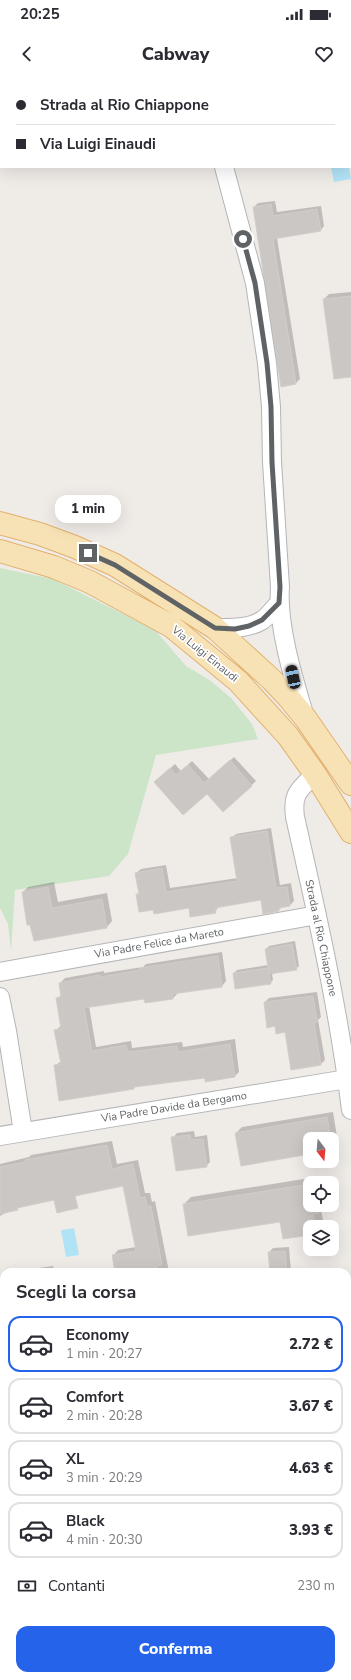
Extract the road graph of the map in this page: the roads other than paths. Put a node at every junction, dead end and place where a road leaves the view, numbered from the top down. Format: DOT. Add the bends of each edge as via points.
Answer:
graph roads {
  1 [pos="224,168"];
  2 [pos="0,523"];
  3 [pos="0,551"];
  4 [pos="279,603"];
  5 [pos="215,628"];
  6 [pos="306,719"];
  7 [pos="315,774"];
  8 [pos="351,784"];
  9 [pos="351,832"];
  10 [pos="317,915"];
  11 [pos="0,972"];
  12 [pos="0,997"];
  13 [pos="343,1005"];
  14 [pos="4,1027"];
  15 [pos="347,1078"];
  16 [pos="351,1110"];
  17 [pos="23,1132"];
  18 [pos="0,1136"];
  1 -- 4 [label="street" via="255,283 267,363"];
  2 -- 5 [label="main road, Via Luigi Einaudi" via="40,534 115,565"];
  3 -- 7 [label="main road, Via Luigi Einaudi" via="54,567 90,582 170,626 238,681 288,736"];
  4 -- 5 [label="street" via="262,620 249,626 235,629"];
  4 -- 6 [label="street" via="293,677"];
  5 -- 6 [label="main road, Via Luigi Einaudi" via="272,680"];
  6 -- 8 [label="main road, Via Luigi Einaudi"];
  7 -- 9 [label="main road, Via Luigi Einaudi"];
  7 -- 10 [label="street, Strada al Rio Chiappone" via="298,791 293,804"];
  10 -- 11 [label="street, Via Padre Felice da Mareto"];
  10 -- 13 [label="street, Strada al Rio Chiappone"];
  12 -- 14 [label="street"];
  13 -- 15 [label="street, Strada al Rio Chiappone"];
  14 -- 17 [label="street"];
  15 -- 16 [label="street, Strada al Rio Chiappone"];
  15 -- 17 [label="street, Via Padre Davide da Bergamo"];
  17 -- 18 [label="street, Via Padre Davide da Bergamo"];
}
